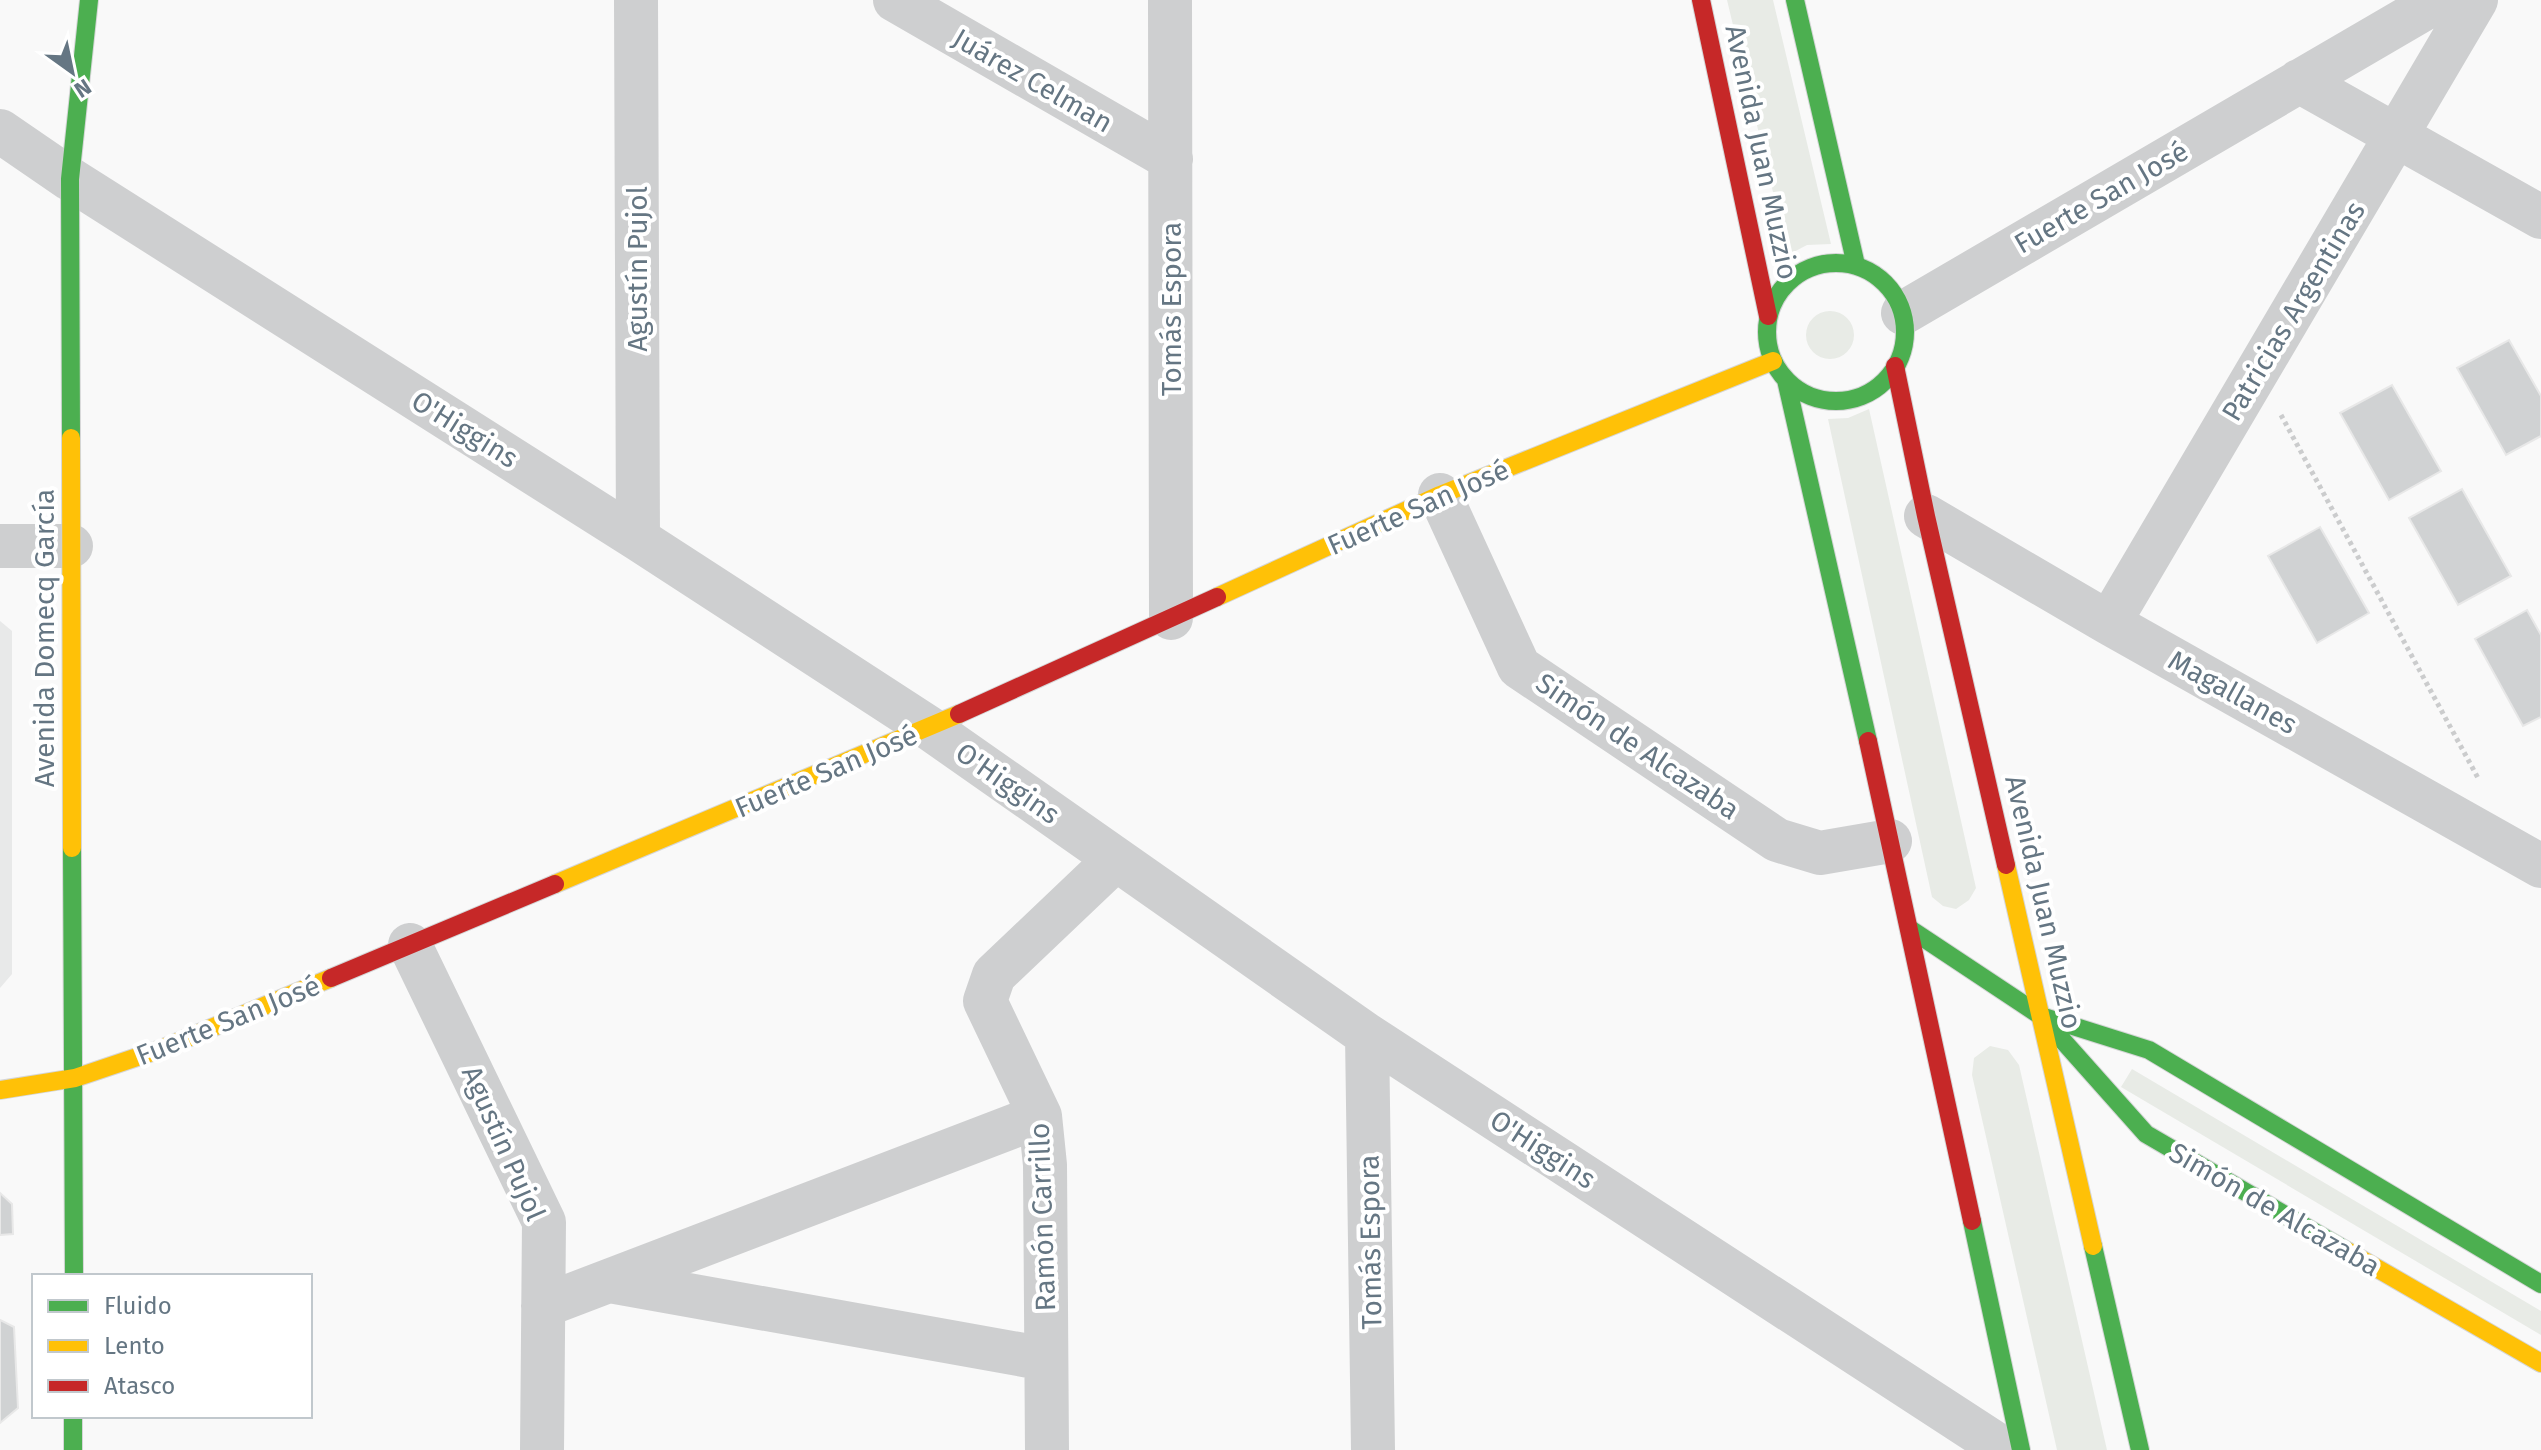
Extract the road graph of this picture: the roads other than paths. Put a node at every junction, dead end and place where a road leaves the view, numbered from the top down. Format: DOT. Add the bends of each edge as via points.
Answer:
graph roads {
  1 [pos="89,0"];
  2 [pos="636,0"];
  3 [pos="895,0"];
  4 [pos="1170,0"];
  5 [pos="1701,0"];
  6 [pos="1795,0"];
  7 [pos="2439,0"];
  8 [pos="2476,0"];
  9 [pos="2299,81"];
  10 [pos="2396,136"];
  11 [pos="11,152"];
  12 [pos="1171,159"];
  13 [pos="70,179"];
  14 [pos="2541,217"];
  15 [pos="1856,265"];
  16 [pos="1903,313"];
  17 [pos="1768,316"];
  18 [pos="1773,361"];
  19 [pos="1895,366"];
  20 [pos="1786,380"];
  21 [pos="1440,495"];
  22 [pos="1926,516"];
  23 [pos="638,539"];
  24 [pos="0,546"];
  25 [pos="71,546"];
  26 [pos="1171,618"];
  27 [pos="2109,623"];
  28 [pos="929,728"];
  29 [pos="1890,841"];
  30 [pos="1116,859"];
  31 [pos="2541,866"];
  32 [pos="1910,929"];
  33 [pos="410,945"];
  34 [pos="2041,1016"];
  35 [pos="1367,1035"];
  36 [pos="75,1078"];
  37 [pos="0,1090"];
  38 [pos="1040,1116"];
  39 [pos="74,1274"];
  40 [pos="610,1281"];
  41 [pos="2541,1284"];
  42 [pos="543,1306"];
  43 [pos="1046,1359"];
  44 [pos="2541,1363"];
  45 [pos="73,1418"];
  46 [pos="73,1450"];
  47 [pos="542,1450"];
  48 [pos="1047,1450"];
  49 [pos="1373,1450"];
  50 [pos="2005,1450"];
  51 [pos="2021,1450"];
  52 [pos="2140,1450"];
  1 -- 13 [label="main road, Avenida Domecq García"];
  2 -- 23 [label="street, Agustín Pujol"];
  3 -- 12 [label="street, Juárez Celman"];
  4 -- 12 [label="street, Tomás Espora"];
  5 -- 17 [label="main road, Avenida Juan Muzzio"];
  6 -- 15 [label="main road"];
  7 -- 9 [label="street, Fuerte San José"];
  8 -- 10 [label="street, Patricias Argentinas"];
  9 -- 10 [label="street"];
  9 -- 16 [label="street, Fuerte San José"];
  10 -- 14 [label="street"];
  10 -- 27 [label="street, Patricias Argentinas"];
  11 -- 13 [label="street, O'Higgins"];
  12 -- 26 [label="street, Tomás Espora"];
  13 -- 23 [label="street, O'Higgins"];
  13 -- 25 [label="main road, Avenida Domecq García"];
  15 -- 16 [label="main road" via="1893,292"];
  15 -- 17 [label="main road" via="1834,262 1792,278"];
  16 -- 19 [label="main road" via="1905,335"];
  17 -- 18 [label="main road"];
  18 -- 20 [label="main road"];
  18 -- 21 [label="main road, Fuerte San José"];
  19 -- 20 [label="main road" via="1870,392 1849,400 1804,394"];
  19 -- 22 [label="main road, Avenida Juan Muzzio"];
  20 -- 29 [label="main road"];
  21 -- 26 [label="main road, Fuerte San José"];
  21 -- 29 [label="street, Simón de Alcazaba" via="1519,667 1777,840 1820,853"];
  22 -- 27 [label="street, Magallanes"];
  22 -- 34 [label="main road, Avenida Juan Muzzio"];
  23 -- 28 [label="street, O'Higgins"];
  24 -- 25 [label="street"];
  25 -- 36 [label="main road, Avenida Domecq García"];
  26 -- 28 [label="main road, Fuerte San José"];
  27 -- 31 [label="street, Magallanes"];
  28 -- 30 [label="street, O'Higgins"];
  28 -- 33 [label="main road, Fuerte San José"];
  29 -- 32 [label="main road"];
  30 -- 35 [label="street, O'Higgins"];
  30 -- 38 [label="street, Ramón Carrillo" via="994,975 985,1001"];
  32 -- 34 [label="main road, Simón de Alcazaba"];
  32 -- 51 [label="main road"];
  33 -- 36 [label="main road, Fuerte San José" via="161,1049"];
  33 -- 42 [label="street, Agustín Pujol" via="544,1222"];
  34 -- 41 [label="main road, Simón de Alcazaba" via="2149,1050"];
  34 -- 44 [label="main road, Simón de Alcazaba" via="2146,1134"];
  34 -- 52 [label="main road, Avenida Juan Muzzio"];
  35 -- 49 [label="street, Tomás Espora"];
  35 -- 50 [label="street, O'Higgins"];
  36 -- 37 [label="main road, Fuerte San José"];
  36 -- 39 [label="main road, Avenida Domecq García"];
  38 -- 40 [label="street"];
  38 -- 43 [label="street, Ramón Carrillo"];
  40 -- 42 [label="street"];
  40 -- 43 [label="street"];
  42 -- 47 [label="street, Agustín Pujol"];
  43 -- 48 [label="street, Ramón Carrillo"];
  45 -- 46 [label="main road"];
}
